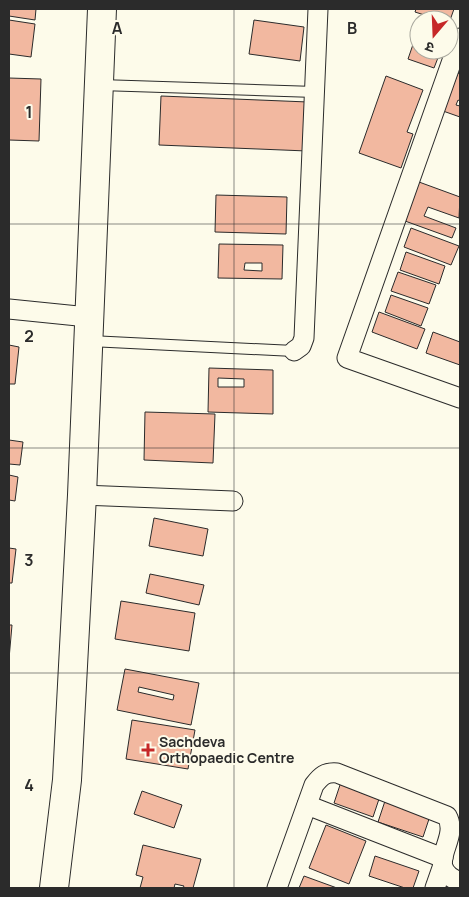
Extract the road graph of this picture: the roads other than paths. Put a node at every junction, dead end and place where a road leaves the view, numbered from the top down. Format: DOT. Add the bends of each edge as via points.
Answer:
graph roads {
  1 [pos="102,9"];
  2 [pos="318,9"];
  3 [pos="460,39"];
  4 [pos="100,85"];
  5 [pos="315,92"];
  6 [pos="9,309"];
  7 [pos="88,329"];
  8 [pos="294,351"];
  9 [pos="460,398"];
  10 [pos="82,495"];
  11 [pos="233,501"];
  12 [pos="307,805"];
  13 [pos="443,863"];
  14 [pos="460,882"];
  15 [pos="54,888"];
  16 [pos="277,888"];
  17 [pos="435,888"];
  1 -- 4 [label="street"];
  2 -- 5 [label="street"];
  3 -- 9 [label="street" via="347,358"];
  4 -- 5 [label="lane"];
  4 -- 7 [label="street"];
  5 -- 8 [label="street" via="304,338"];
  6 -- 7 [label="street"];
  7 -- 8 [label="lane"];
  7 -- 10 [label="street"];
  10 -- 11 [label="street"];
  10 -- 15 [label="street" via="67,780"];
  12 -- 13 [label="street"];
  12 -- 13 [label="street" via="319,778 329,772 447,816 451,825"];
  12 -- 16 [label="street"];
  13 -- 14 [label="street" via="448,876"];
  13 -- 17 [label="street"];
}
